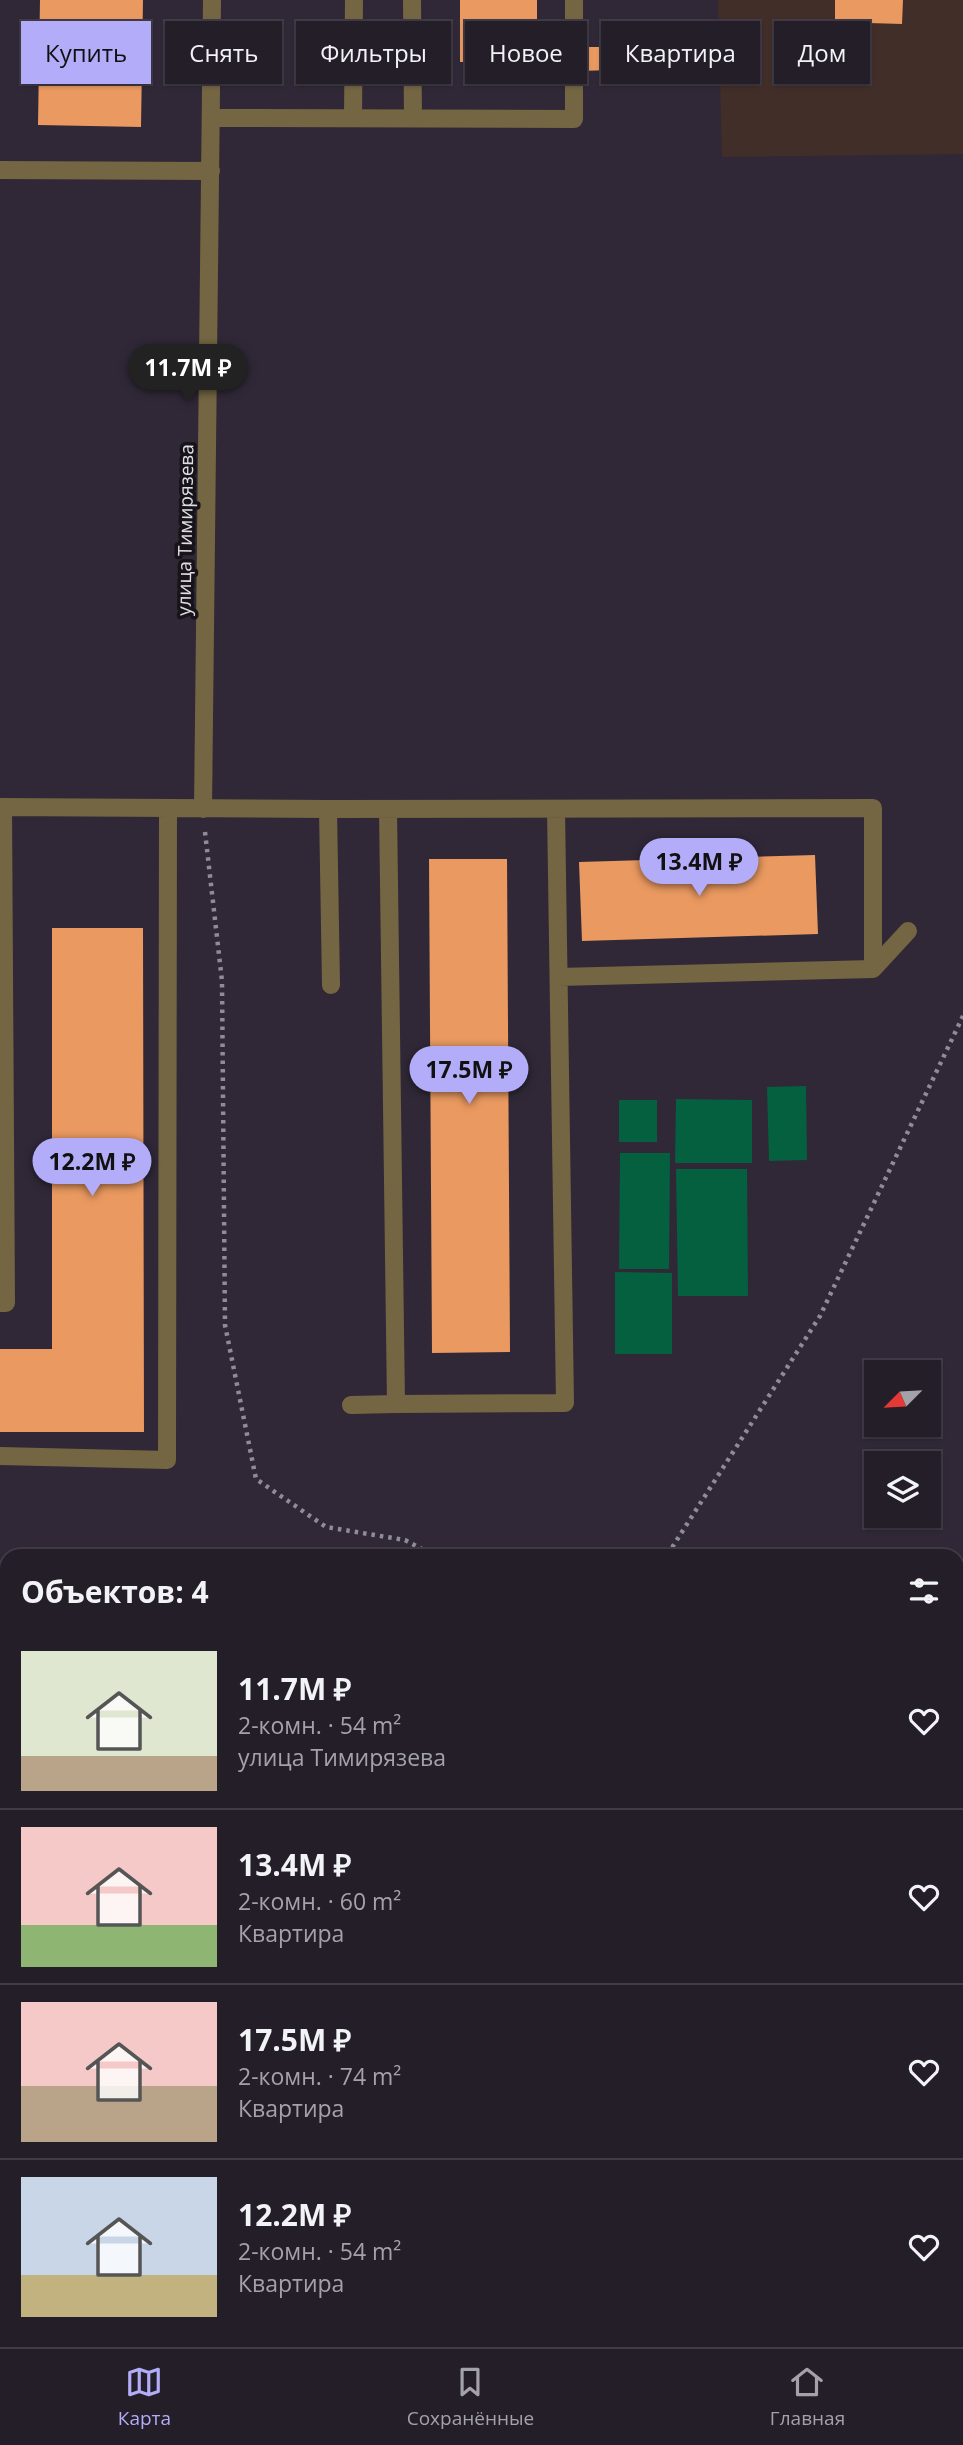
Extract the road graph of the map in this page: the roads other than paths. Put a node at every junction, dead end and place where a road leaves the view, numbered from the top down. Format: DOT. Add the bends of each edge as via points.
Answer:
graph roads {
  1 [pos="212,0"];
  2 [pos="354,0"];
  3 [pos="412,0"];
  4 [pos="574,0"];
  5 [pos="211,118"];
  6 [pos="353,118"];
  7 [pos="413,118"];
  8 [pos="0,170"];
  9 [pos="211,171"];
  10 [pos="2,807"];
  11 [pos="167,809"];
  12 [pos="203,809"];
  13 [pos="328,809"];
  14 [pos="387,809"];
  15 [pos="556,809"];
  16 [pos="908,931"];
  17 [pos="873,969"];
  18 [pos="559,977"];
  19 [pos="331,985"];
  20 [pos="0,1303"];
  21 [pos="396,1404"];
  22 [pos="351,1405"];
  23 [pos="0,1456"];
  1 -- 5 [label="street, улица Тимирязева"];
  2 -- 6 [label="street"];
  3 -- 7 [label="street"];
  4 -- 7 [label="street" via="574,119"];
  5 -- 6 [label="street"];
  5 -- 9 [label="street, улица Тимирязева"];
  6 -- 7 [label="street"];
  8 -- 9 [label="street"];
  9 -- 12 [label="street, улица Тимирязева"];
  10 -- 11 [label="street"];
  10 -- 20 [label="street" via="6,1303"];
  11 -- 12 [label="street"];
  11 -- 23 [label="street" via="167,1460"];
  12 -- 13 [label="street"];
  13 -- 14 [label="street"];
  13 -- 19 [label="street"];
  14 -- 15 [label="street"];
  14 -- 21 [label="street"];
  15 -- 17 [label="street" via="873,808"];
  15 -- 18 [label="street"];
  16 -- 17 [label="street"];
  17 -- 18 [label="street"];
  18 -- 21 [label="street" via="565,1403"];
  21 -- 22 [label="street"];
}
